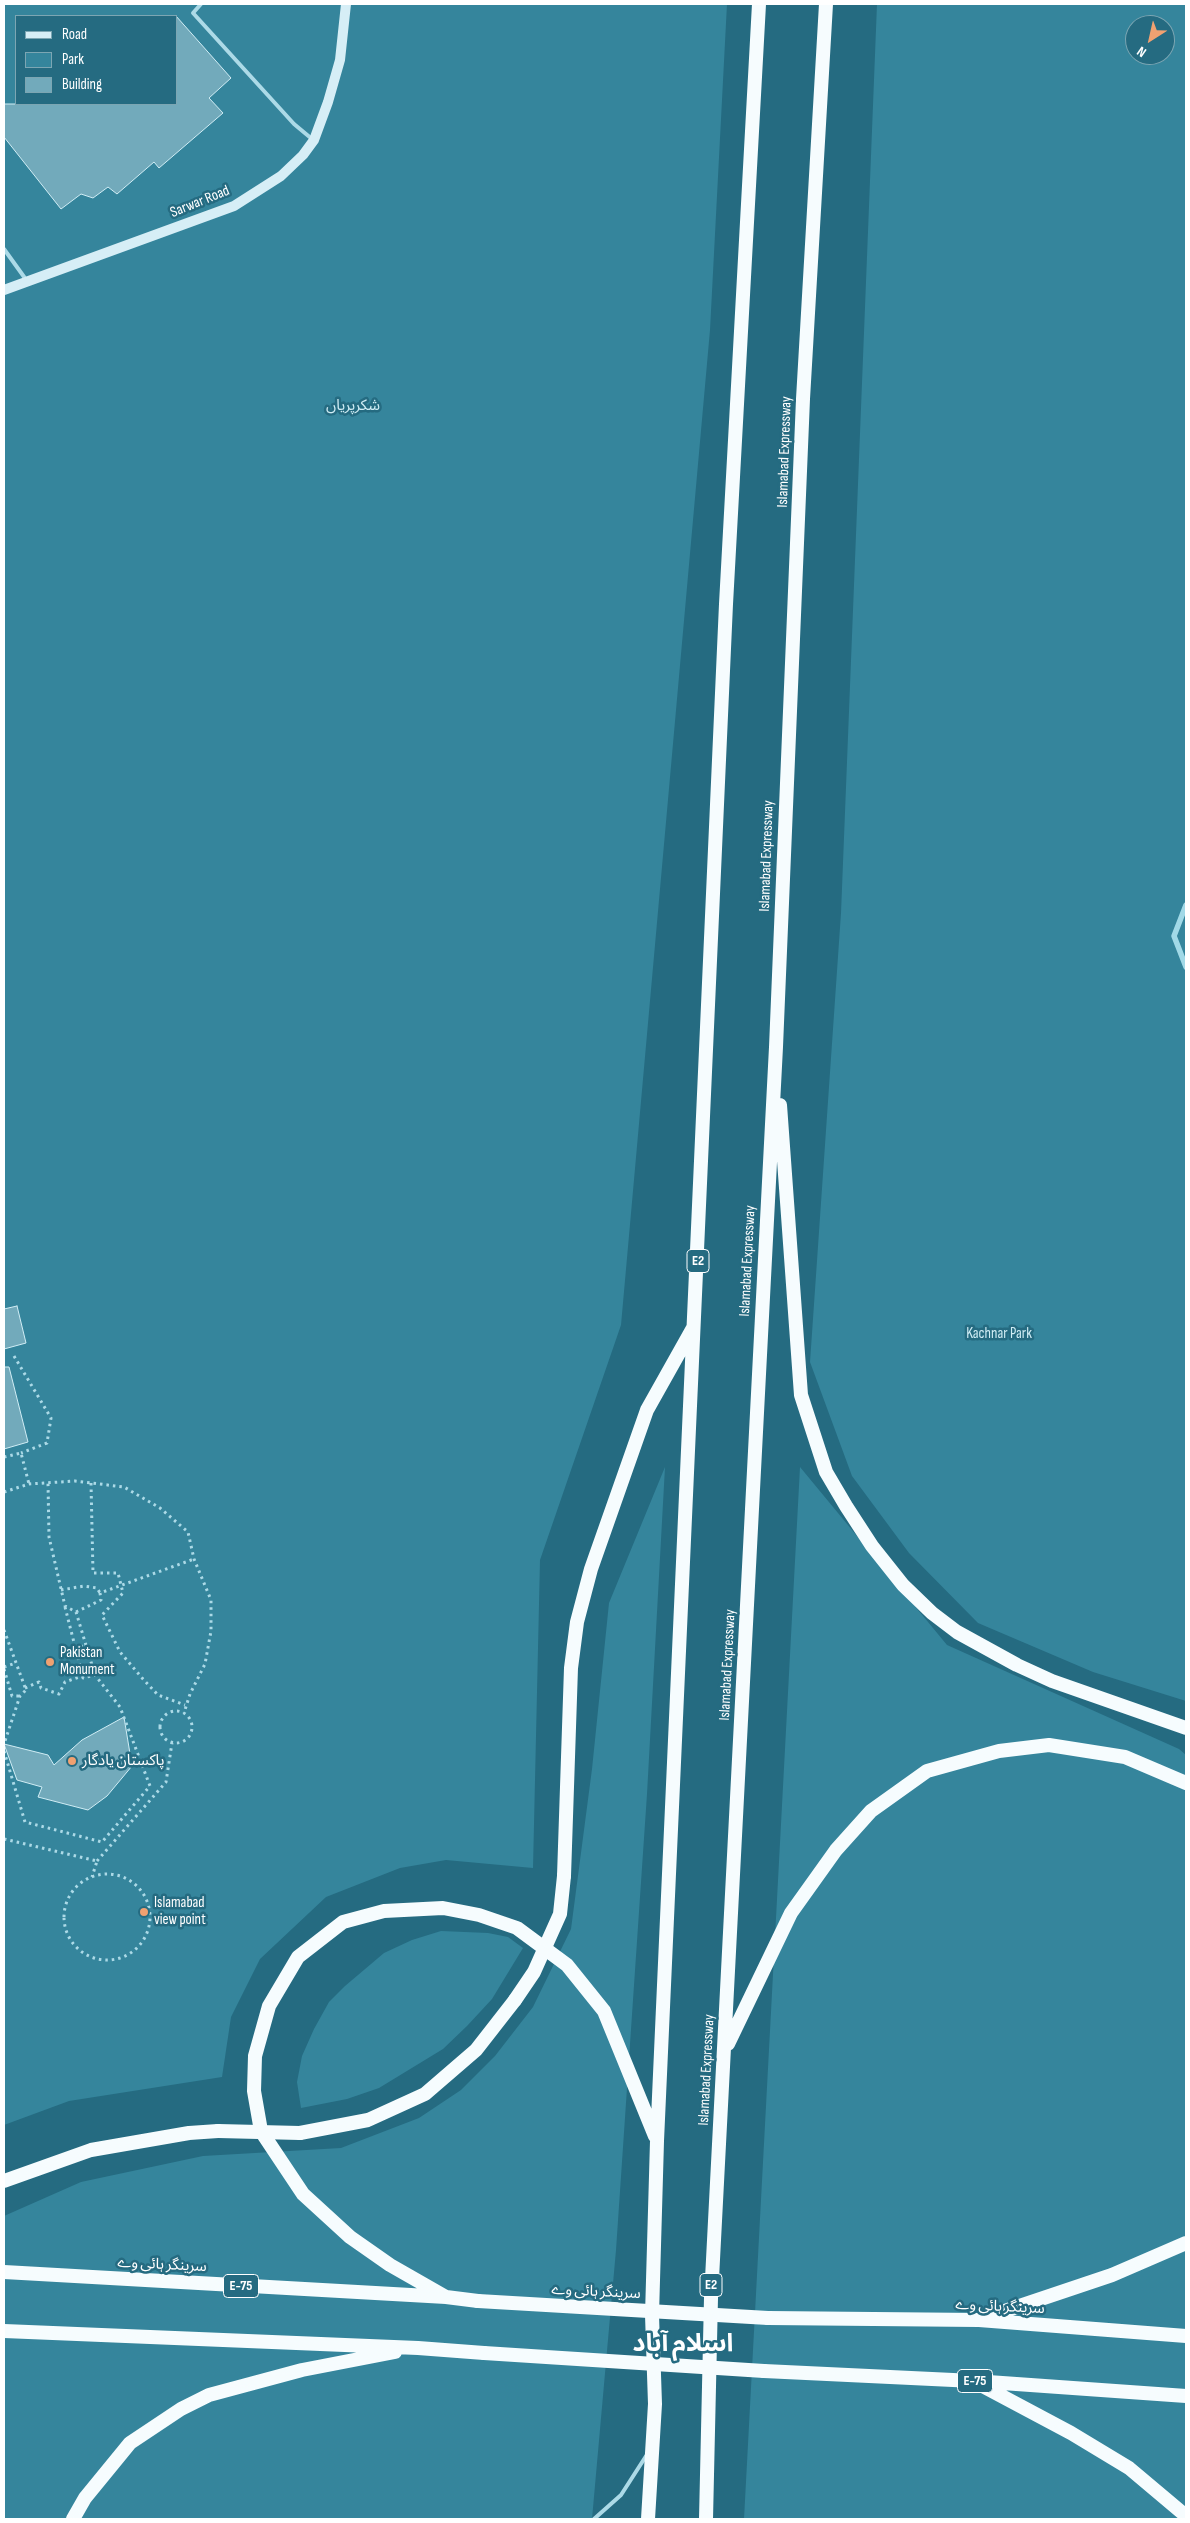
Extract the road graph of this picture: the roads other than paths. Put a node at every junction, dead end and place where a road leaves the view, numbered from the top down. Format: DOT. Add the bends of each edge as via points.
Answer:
graph roads {
  1 [pos="201,4"];
  2 [pos="346,4"];
  3 [pos="759,4"];
  4 [pos="826,4"];
  5 [pos="314,140"];
  6 [pos="4,249"];
  7 [pos="27,281"];
  8 [pos="4,290"];
  9 [pos="776,1047"];
  10 [pos="695,1325"];
  11 [pos="1186,1728"];
  12 [pos="1186,1783"];
  13 [pos="724,2052"];
  14 [pos="657,2141"];
  15 [pos="4,2181"];
  16 [pos="1186,2243"];
  17 [pos="4,2272"];
  18 [pos="446,2297"];
  19 [pos="979,2320"];
  20 [pos="4,2331"];
  21 [pos="1186,2336"];
  22 [pos="418,2348"];
  23 [pos="974,2381"];
  24 [pos="1186,2396"];
  25 [pos="652,2447"];
  26 [pos="1186,2516"];
  27 [pos="73,2519"];
  28 [pos="594,2519"];
  29 [pos="648,2519"];
  30 [pos="706,2519"];
  1 -- 5 [label="lane" via="193,13 294,124"];
  2 -- 5 [label="main road, Sarwar Road" via="340,60"];
  3 -- 10 [label="highway, E2" via="726,604"];
  4 -- 9 [label="highway, Islamabad Expressway / E2" via="802,409"];
  5 -- 7 [label="main road, Sarwar Road" via="281,176 234,206"];
  6 -- 7 [label="lane"];
  7 -- 8 [label="main road, Sarwar Road"];
  9 -- 11 [label="highway" via="801,1395 826,1472 846,1506 903,1585 957,1632 1052,1681"];
  9 -- 13 [label="highway, Islamabad Expressway / E2"];
  10 -- 14 [label="highway, E2"];
  10 -- 15 [label="highway, bridge" via="647,1410 591,1569 577,1622 571,1668 560,1914 534,1972 476,2050 425,2094 368,2120 300,2133 189,2133 91,2150"];
  12 -- 13 [label="highway" via="1125,1757 1049,1746 998,1751 927,1771 871,1811 824,1866 791,1913"];
  13 -- 30 [label="highway, Islamabad Expressway / E2" via="711,2298"];
  14 -- 18 [label="highway" via="604,2011 567,1965 517,1928 479,1915 442,1908 384,1911 343,1922 298,1956 269,2006 255,2056 254,2091 261,2131 303,2194 350,2237 390,2265"];
  14 -- 25 [label="highway, E2"];
  16 -- 19 [label="highway" via="1112,2275"];
  17 -- 18 [label="highway, سرینگر ہائی وے / E-75"];
  18 -- 19 [label="highway, سرینگر ہائی وے / E-75, bridge" via="768,2318"];
  19 -- 21 [label="highway, سرینگر ہائی وے / E-75"];
  20 -- 22 [label="highway, E-75"];
  22 -- 23 [label="highway, E-75, bridge"];
  22 -- 27 [label="highway" via="302,2370 209,2395 180,2409 130,2443 85,2498"];
  23 -- 24 [label="highway, E-75"];
  23 -- 26 [label="highway" via="1121,2463"];
  25 -- 28 [label="lane" via="621,2495"];
  25 -- 29 [label="highway, E2"];
}
